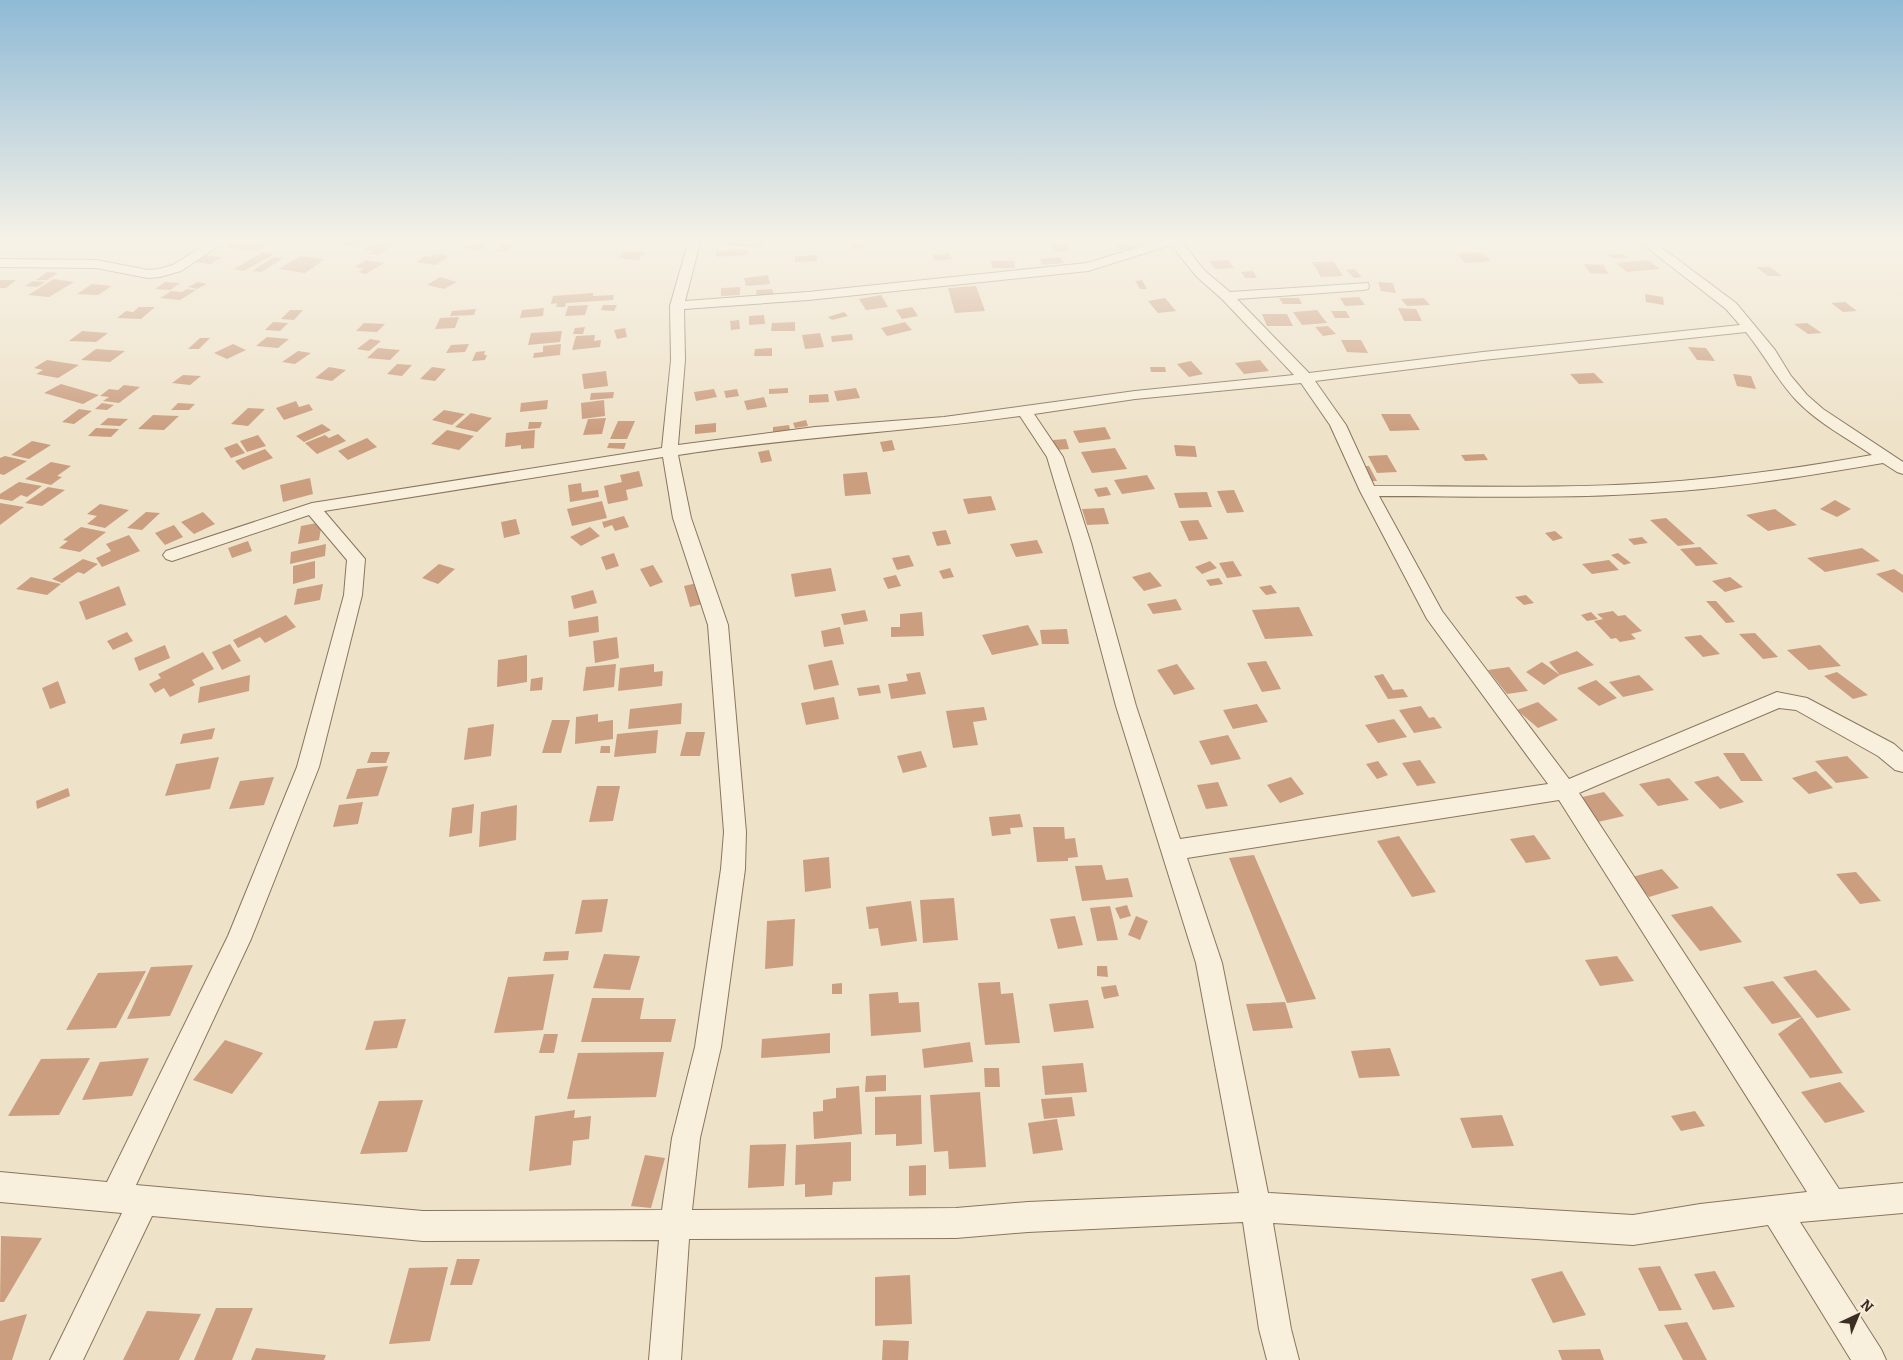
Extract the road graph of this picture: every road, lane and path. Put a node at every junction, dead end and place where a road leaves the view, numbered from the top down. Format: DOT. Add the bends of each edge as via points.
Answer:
graph roads {
  1 [pos="678,302"];
  2 [pos="723,302"];
  3 [pos="1234,302"];
  4 [pos="1726,302"];
  5 [pos="677,306"];
  6 [pos="1749,328"];
  7 [pos="1305,378"];
  8 [pos="1025,411"];
  9 [pos="670,452"];
  10 [pos="1885,458"];
  11 [pos="1903,469"];
  12 [pos="1368,491"];
  13 [pos="312,508"];
  14 [pos="172,555"];
  15 [pos="1903,764"];
  16 [pos="1565,790"];
  17 [pos="1174,850"];
  18 [pos="0,1187"];
  19 [pos="131,1198"];
  20 [pos="1903,1198"];
  21 [pos="1832,1205"];
  22 [pos="1256,1207"];
  23 [pos="1775,1210"];
  24 [pos="675,1224"];
  25 [pos="66,1360"];
  26 [pos="665,1360"];
  27 [pos="1283,1360"];
  28 [pos="1870,1360"];
  1 -- 5 [label="street"];
  2 -- 5 [label="street"];
  3 -- 7 [label="street"];
  4 -- 6 [label="street"];
  5 -- 9 [label="street" via="678,360"];
  6 -- 7 [label="street"];
  6 -- 10 [label="street" via="1802,398"];
  7 -- 8 [label="street" via="1135,395"];
  7 -- 12 [label="street" via="1338,425"];
  8 -- 9 [label="street" via="944,422 736,441"];
  8 -- 17 [label="street" via="1055,457 1126,706"];
  9 -- 13 [label="street"];
  9 -- 24 [label="street" via="682,518 718,625 735,832 733,869 708,1047 686,1138"];
  10 -- 11 [label="street"];
  10 -- 12 [label="street" via="1790,474 1692,485 1564,492"];
  12 -- 16 [label="street" via="1434,614"];
  13 -- 14 [label="street"];
  13 -- 19 [label="street" via="356,559 353,595 308,767"];
  15 -- 16 [label="street" via="1886,750 1800,703 1777,700"];
  16 -- 17 [label="street"];
  16 -- 21 [label="street"];
  17 -- 22 [label="street" via="1209,963"];
  18 -- 19 [label="street"];
  19 -- 24 [label="street" via="423,1226"];
  19 -- 25 [label="street"];
  20 -- 21 [label="street"];
  21 -- 23 [label="street"];
  22 -- 23 [label="street" via="1633,1230"];
  22 -- 24 [label="street" via="956,1223"];
  22 -- 27 [label="street"];
  23 -- 28 [label="street"];
  24 -- 26 [label="street"];
}
